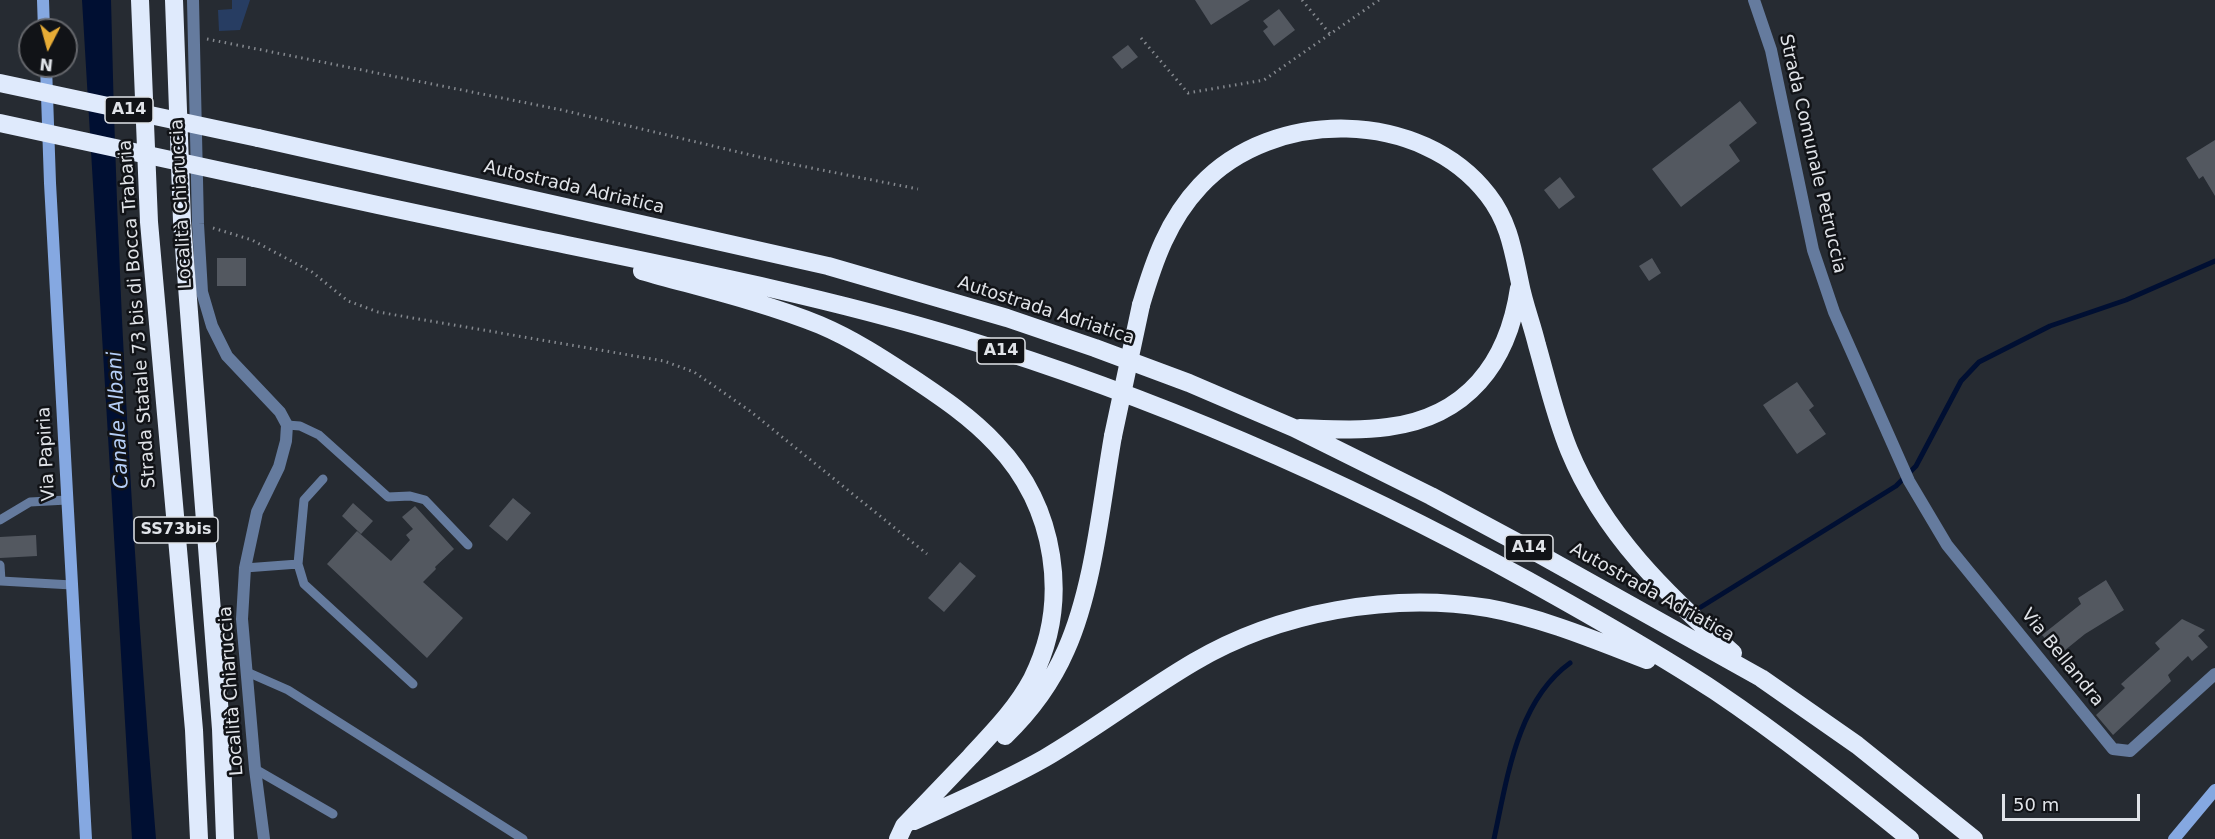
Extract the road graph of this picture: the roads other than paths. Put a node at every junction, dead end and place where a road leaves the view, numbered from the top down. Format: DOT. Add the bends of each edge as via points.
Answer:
graph roads {
  1 [pos="43,0"];
  2 [pos="140,0"];
  3 [pos="174,0"];
  4 [pos="192,0"];
  5 [pos="1754,0"];
  6 [pos="44,18"];
  7 [pos="47,78"];
  8 [pos="0,82"];
  9 [pos="0,123"];
  10 [pos="523,236"];
  11 [pos="1520,283"];
  12 [pos="287,425"];
  13 [pos="1294,428"];
  14 [pos="323,479"];
  15 [pos="1909,481"];
  16 [pos="67,501"];
  17 [pos="0,520"];
  18 [pos="468,545"];
  19 [pos="298,564"];
  20 [pos="0,565"];
  21 [pos="245,568"];
  22 [pos="72,585"];
  23 [pos="247,672"];
  24 [pos="2215,674"];
  25 [pos="1694,677"];
  26 [pos="1761,678"];
  27 [pos="413,684"];
  28 [pos="221,729"];
  29 [pos="255,769"];
  30 [pos="2215,789"];
  31 [pos="333,814"];
  32 [pos="901,832"];
  33 [pos="86,839"];
  34 [pos="199,839"];
  35 [pos="225,839"];
  36 [pos="237,839"];
  37 [pos="264,839"];
  38 [pos="523,839"];
  39 [pos="886,839"];
  40 [pos="1910,839"];
  41 [pos="1974,839"];
  42 [pos="2174,839"];
  1 -- 6 [label="street"];
  2 -- 34 [label="highway, Strada Statale 73 bis di Bocca Trabaria / SS73bis" via="148,222 194,730"];
  3 -- 28 [label="highway, SS73bis" via="182,221"];
  4 -- 12 [label="street, Località Chiaruccia" via="202,292 212,326 227,356 273,404"];
  5 -- 15 [label="street, Strada Comunale Petruccia" via="1771,50 1813,250 1834,312"];
  7 -- 16 [label="street, Via Papiria"];
  8 -- 13 [label="highway, Autostrada Adriatica / A14, bridge" via="828,267 923,292 1095,348"];
  9 -- 10 [label="highway, A14, bridge"];
  10 -- 25 [label="highway, A14" via="843,305 958,337 1106,386 1235,438 1399,513 1553,595"];
  10 -- 32 [label="highway, A14" via="767,307 849,339 969,418 997,445 1023,480 1037,504 1055,576 1044,651 1010,714"];
  11 -- 13 [label="highway, A14" via="1512,322 1498,357 1477,385 1455,403 1426,417 1389,427"];
  11 -- 26 [label="highway, A14" via="1563,435 1603,515 1662,587"];
  11 -- 32 [label="highway, A14, bridge" via="1505,222 1483,188 1437,152 1406,138 1371,130 1299,133 1235,157 1208,177 1181,208 1154,261 1113,436 1085,590 1058,666 1009,732"];
  12 -- 18 [label="lane" via="319,435 388,497 425,500"];
  12 -- 21 [label="street, Località Chiaruccia" via="279,467 257,512"];
  13 -- 26 [label="highway, Autostrada Adriatica / A14" via="1486,525"];
  14 -- 19 [label="lane" via="304,500"];
  15 -- 24 [label="street, Via Bellandra" via="1947,545 2113,748 2130,751"];
  16 -- 17 [label="lane" via="30,502"];
  16 -- 22 [label="street, Via Papiria"];
  19 -- 21 [label="lane"];
  19 -- 27 [label="lane" via="304,584"];
  20 -- 22 [label="lane" via="1,581"];
  21 -- 23 [label="street, Località Chiaruccia" via="242,619"];
  22 -- 33 [label="street, Via Papiria"];
  23 -- 29 [label="street, Località Chiaruccia"];
  23 -- 38 [label="lane" via="288,690"];
  25 -- 32 [label="highway, A14" via="1559,627 1488,608 1419,603 1324,614 1272,627 1209,654 1043,759"];
  25 -- 40 [label="highway, A14" via="1806,756"];
  26 -- 41 [label="highway, Autostrada Adriatica / A14" via="1866,751"];
  28 -- 35 [label="highway, SS73bis"];
  28 -- 36 [label="highway"];
  29 -- 31 [label="lane"];
  29 -- 37 [label="street, Località Chiaruccia"];
  30 -- 42 [label="street"];
  32 -- 39 [label="highway, A14"];
}
